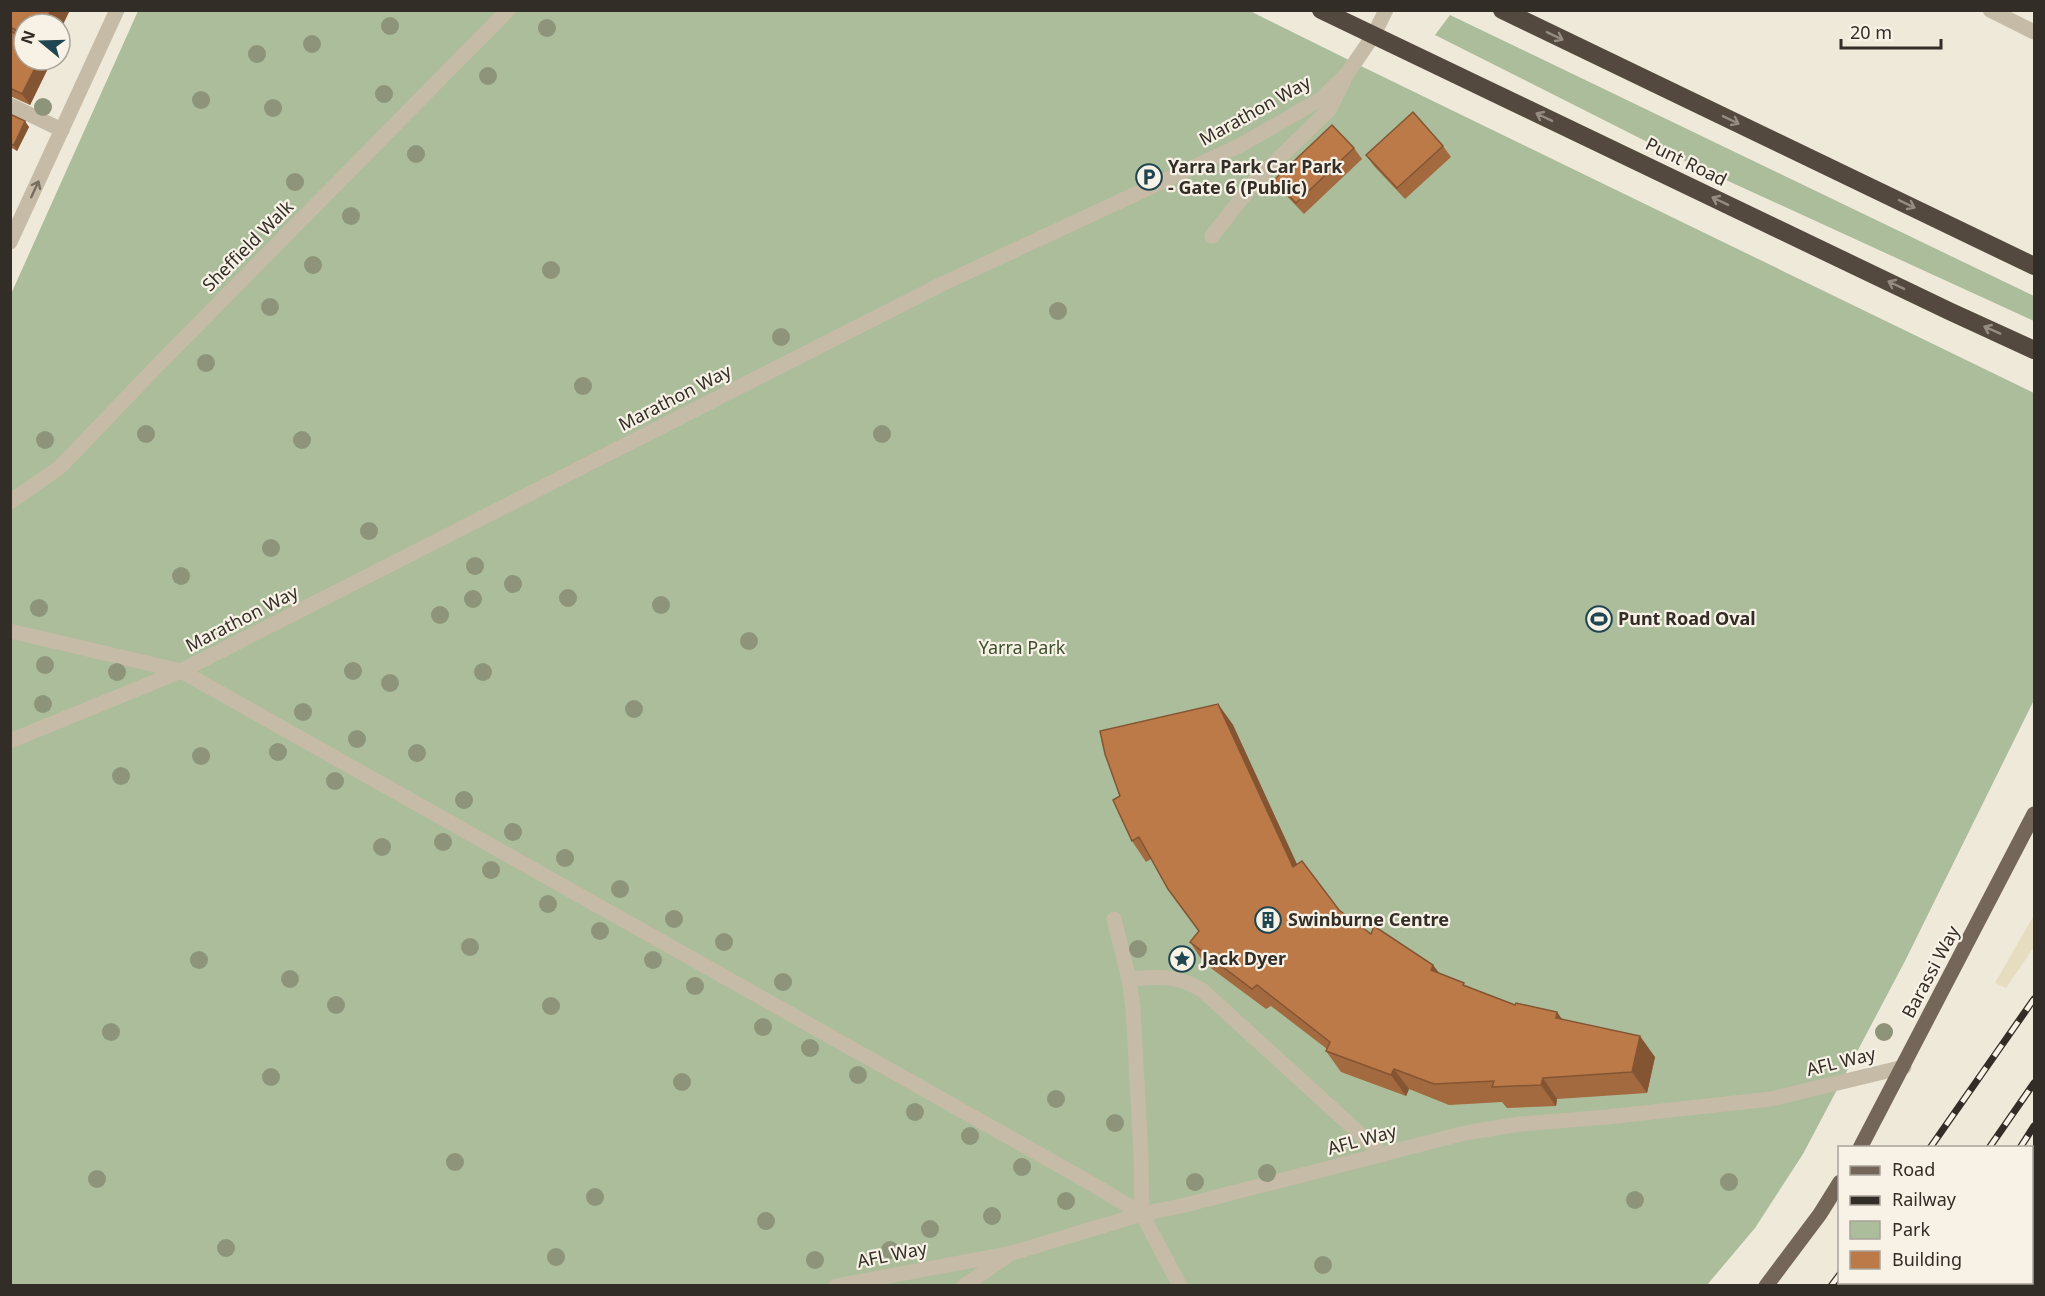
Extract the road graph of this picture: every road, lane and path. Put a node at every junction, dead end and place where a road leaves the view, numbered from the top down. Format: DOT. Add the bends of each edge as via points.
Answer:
graph roads {
  1 [pos="117,10"];
  2 [pos="508,10"];
  3 [pos="1321,10"];
  4 [pos="1386,10"];
  5 [pos="1502,10"];
  6 [pos="1990,10"];
  7 [pos="1525,15"];
  8 [pos="2034,32"];
  9 [pos="1373,36"];
  10 [pos="1347,74"];
  11 [pos="10,105"];
  12 [pos="62,130"];
  13 [pos="1212,236"];
  14 [pos="10,242"];
  15 [pos="2034,266"];
  16 [pos="2034,350"];
  17 [pos="10,502"];
  18 [pos="10,631"];
  19 [pos="181,671"];
  20 [pos="10,741"];
  21 [pos="2034,814"];
  22 [pos="1114,919"];
  23 [pos="1129,979"];
  24 [pos="1904,1067"];
  25 [pos="1861,1146"];
  26 [pos="1383,1155"];
  27 [pos="1838,1184"];
  28 [pos="1142,1214"];
  29 [pos="1012,1253"];
  30 [pos="836,1286"];
  31 [pos="964,1286"];
  32 [pos="1180,1286"];
  33 [pos="1766,1286"];
  1 -- 12 [label="street"];
  2 -- 17 [label="street, Sheffield Walk" via="60,467"];
  3 -- 9 [label="highway, Punt Road"];
  4 -- 9 [label="street"];
  5 -- 7 [label="highway"];
  6 -- 8 [label="street"];
  7 -- 15 [label="highway, one-way"];
  9 -- 10 [label="street"];
  16 -- 9 [label="highway, Punt Road, one-way"];
  10 -- 13 [label="street" via="1329,110 1256,180"];
  10 -- 19 [label="street, Marathon Way" via="1321,99 1240,145 942,284"];
  11 -- 12 [label="street"];
  14 -- 12 [label="street, one-way"];
  18 -- 19 [label="street"];
  19 -- 20 [label="street, Marathon Way"];
  19 -- 28 [label="street"];
  21 -- 24 [label="main road, Barassi Way"];
  22 -- 23 [label="street"];
  23 -- 26 [label="street" via="1173,977 1202,990"];
  23 -- 28 [label="street"];
  24 -- 25 [label="main road, Barassi Way"];
  24 -- 26 [label="street, AFL Way" via="1771,1099 1520,1124 1465,1133"];
  26 -- 28 [label="street, AFL Way"];
  27 -- 33 [label="main road"];
  28 -- 29 [label="street, AFL Way"];
  28 -- 32 [label="street"];
  29 -- 30 [label="street, AFL Way"];
  29 -- 31 [label="street"];
}
